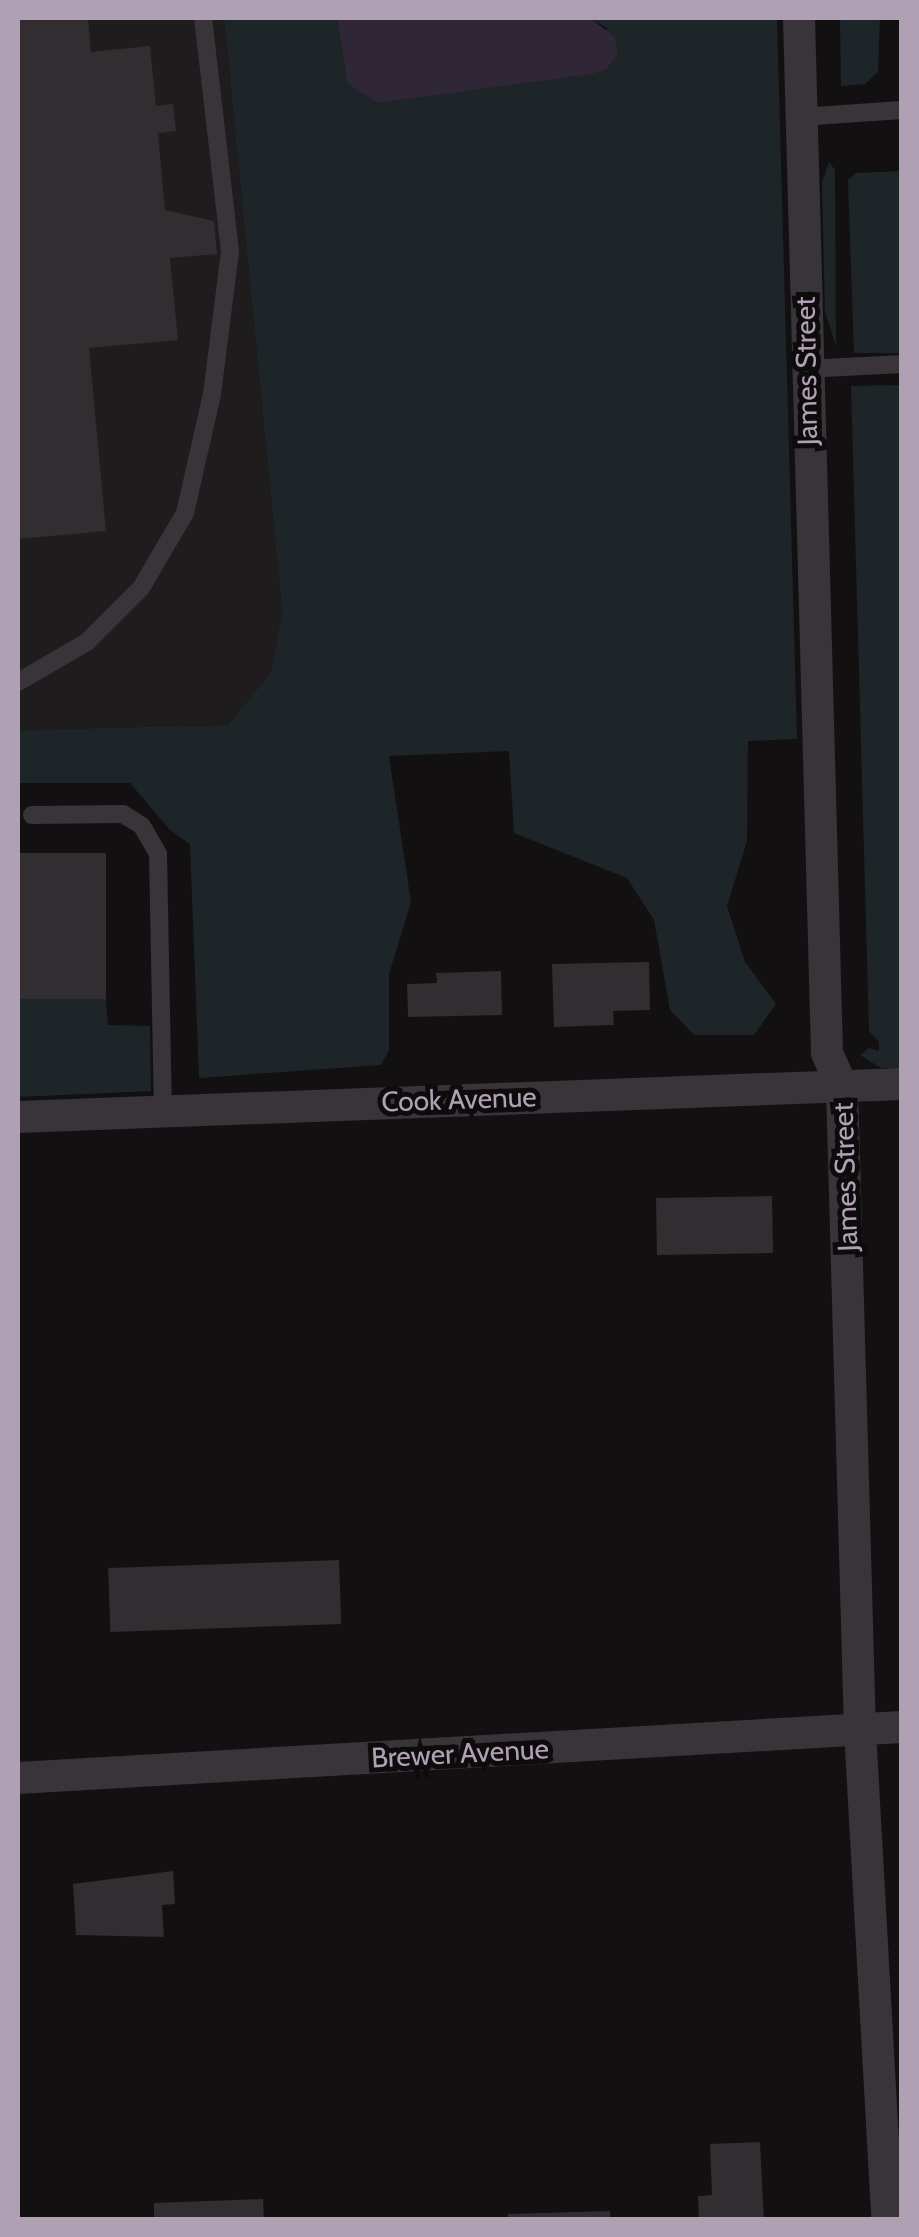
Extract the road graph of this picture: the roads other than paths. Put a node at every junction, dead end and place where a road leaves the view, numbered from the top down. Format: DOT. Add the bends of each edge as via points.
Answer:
graph roads {
  1 [pos="203,18"];
  2 [pos="799,18"];
  3 [pos="902,110"];
  4 [pos="800,117"];
  5 [pos="902,364"];
  6 [pos="805,369"];
  7 [pos="18,682"];
  8 [pos="32,815"];
  9 [pos="902,1084"];
  10 [pos="842,1087"];
  11 [pos="163,1108"];
  12 [pos="18,1117"];
  13 [pos="902,1727"];
  14 [pos="860,1730"];
  15 [pos="18,1778"];
  16 [pos="887,2220"];
  1 -- 7 [label="lane" via="230,251 212,394 185,513 141,588 87,642"];
  2 -- 4 [label="street, James Street"];
  3 -- 4 [label="lane"];
  4 -- 6 [label="street, James Street"];
  5 -- 6 [label="lane"];
  6 -- 10 [label="street, James Street" via="827,1053"];
  8 -- 11 [label="lane" via="124,814 142,826 158,854"];
  9 -- 10 [label="street, Cook Avenue"];
  10 -- 11 [label="street, Cook Avenue"];
  10 -- 14 [label="street, James Street"];
  11 -- 12 [label="street, Cook Avenue"];
  13 -- 14 [label="street, Brewer Avenue"];
  14 -- 15 [label="street, Brewer Avenue"];
  14 -- 16 [label="street, James Street"];
}
